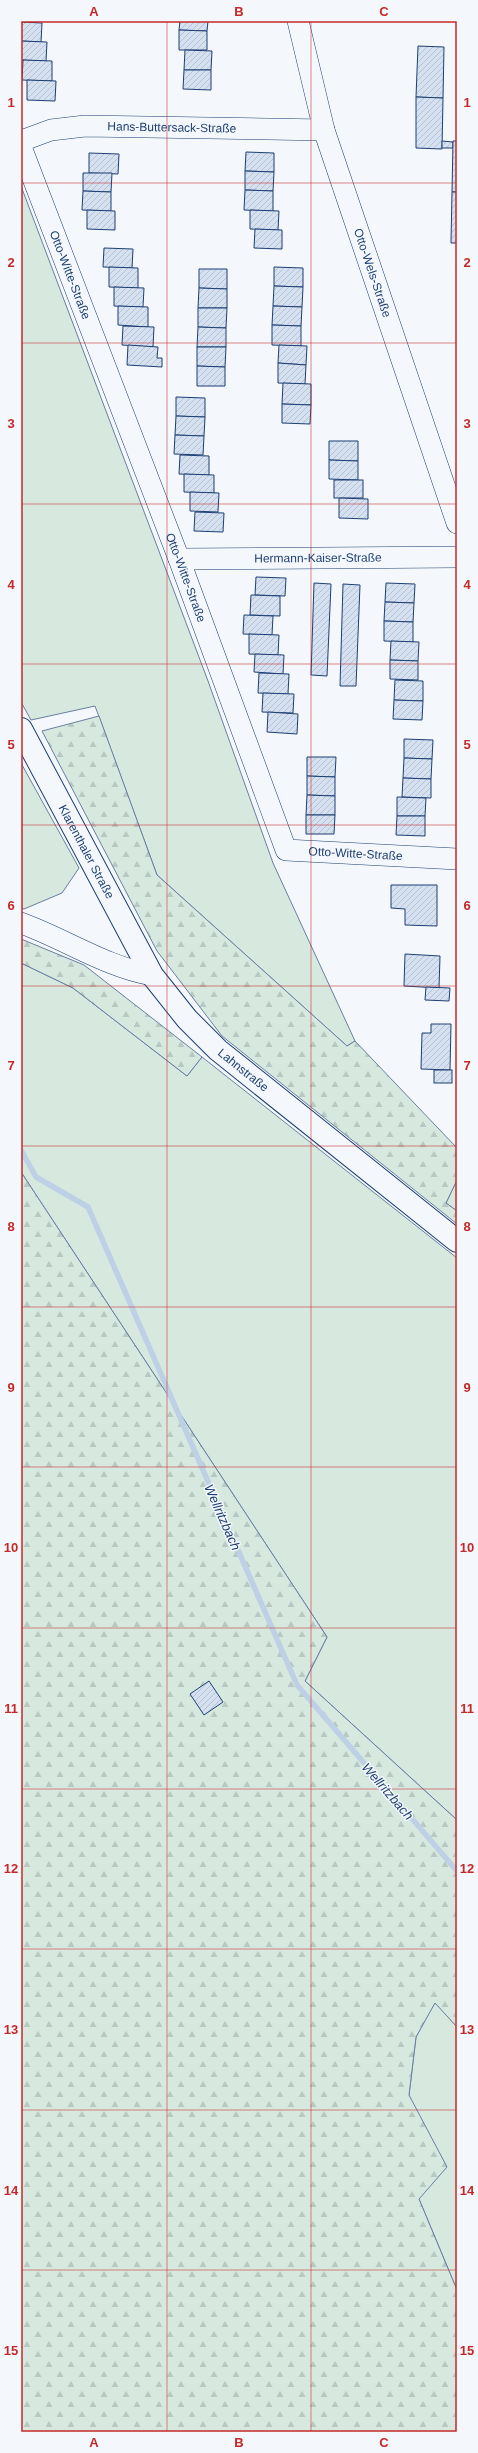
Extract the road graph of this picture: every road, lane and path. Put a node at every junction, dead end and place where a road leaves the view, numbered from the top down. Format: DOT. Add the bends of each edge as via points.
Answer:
graph roads {
  1 [pos="298,21"];
  2 [pos="324,130"];
  3 [pos="21,141"];
  4 [pos="21,147"];
  5 [pos="457,523"];
  6 [pos="457,557"];
  7 [pos="179,559"];
  8 [pos="21,730"];
  9 [pos="457,859"];
  10 [pos="21,922"];
  11 [pos="152,975"];
  12 [pos="457,1241"];
  1 -- 2 [label="street, Otto-Wels-Straße"];
  2 -- 3 [label="street, Hans-Buttersack-Straße" via="85,126 51,130"];
  2 -- 5 [label="street, Otto-Wels-Straße"];
  4 -- 7 [label="street, Otto-Witte-Straße"];
  6 -- 7 [label="street, Hermann-Kaiser-Straße"];
  7 -- 9 [label="street, Otto-Witte-Straße" via="286,850"];
  8 -- 11 [label="main road, Klarenthaler Straße"];
  10 -- 11 [label="street" via="115,965"];
  11 -- 12 [label="main road, Lahnstraße" via="186,1019 218,1050"];
}
